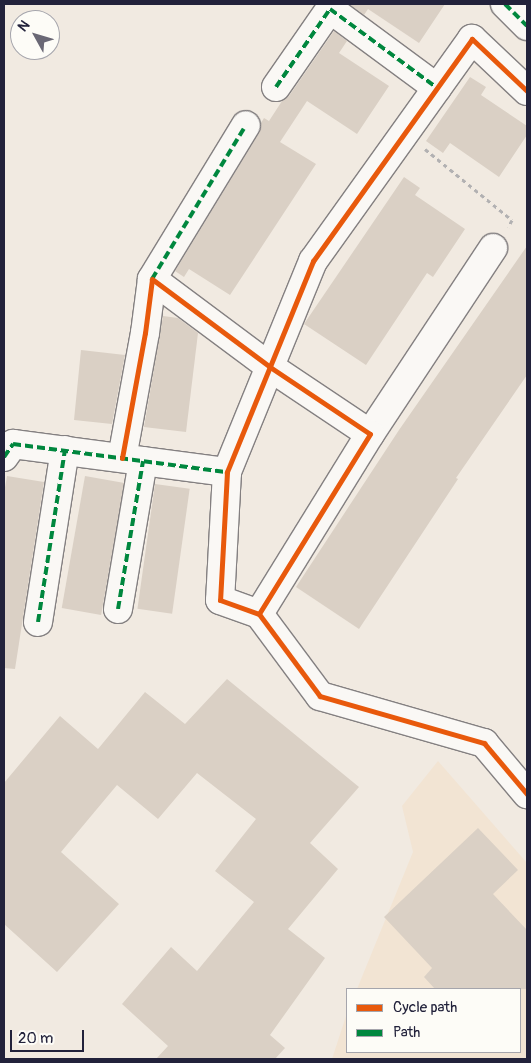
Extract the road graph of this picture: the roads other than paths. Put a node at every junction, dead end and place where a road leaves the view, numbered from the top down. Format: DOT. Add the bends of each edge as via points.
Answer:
graph roads {
  1 [pos="505,4"];
  2 [pos="332,6"];
  3 [pos="527,26"];
  4 [pos="276,87"];
  5 [pos="437,88"];
  6 [pos="527,91"];
  7 [pos="246,126"];
  8 [pos="493,248"];
  9 [pos="152,279"];
  10 [pos="270,367"];
  11 [pos="370,434"];
  12 [pos="65,450"];
  13 [pos="4,457"];
  14 [pos="132,459"];
  15 [pos="227,472"];
  16 [pos="118,609"];
  17 [pos="259,614"];
  18 [pos="38,622"];
  19 [pos="527,794"];
  1 -- 3 [label="street"];
  2 -- 4 [label="street"];
  2 -- 5 [label="street"];
  5 -- 6 [label="street" via="472,39"];
  5 -- 10 [label="street" via="313,261"];
  7 -- 9 [label="street"];
  8 -- 11 [label="street"];
  9 -- 10 [label="street"];
  9 -- 14 [label="street"];
  10 -- 11 [label="street"];
  10 -- 15 [label="street"];
  11 -- 17 [label="street"];
  12 -- 13 [label="street" via="13,444"];
  12 -- 14 [label="street"];
  12 -- 18 [label="street"];
  14 -- 15 [label="street"];
  14 -- 16 [label="street"];
  15 -- 17 [label="street" via="220,600"];
  17 -- 19 [label="street" via="320,696 484,743"];
}
